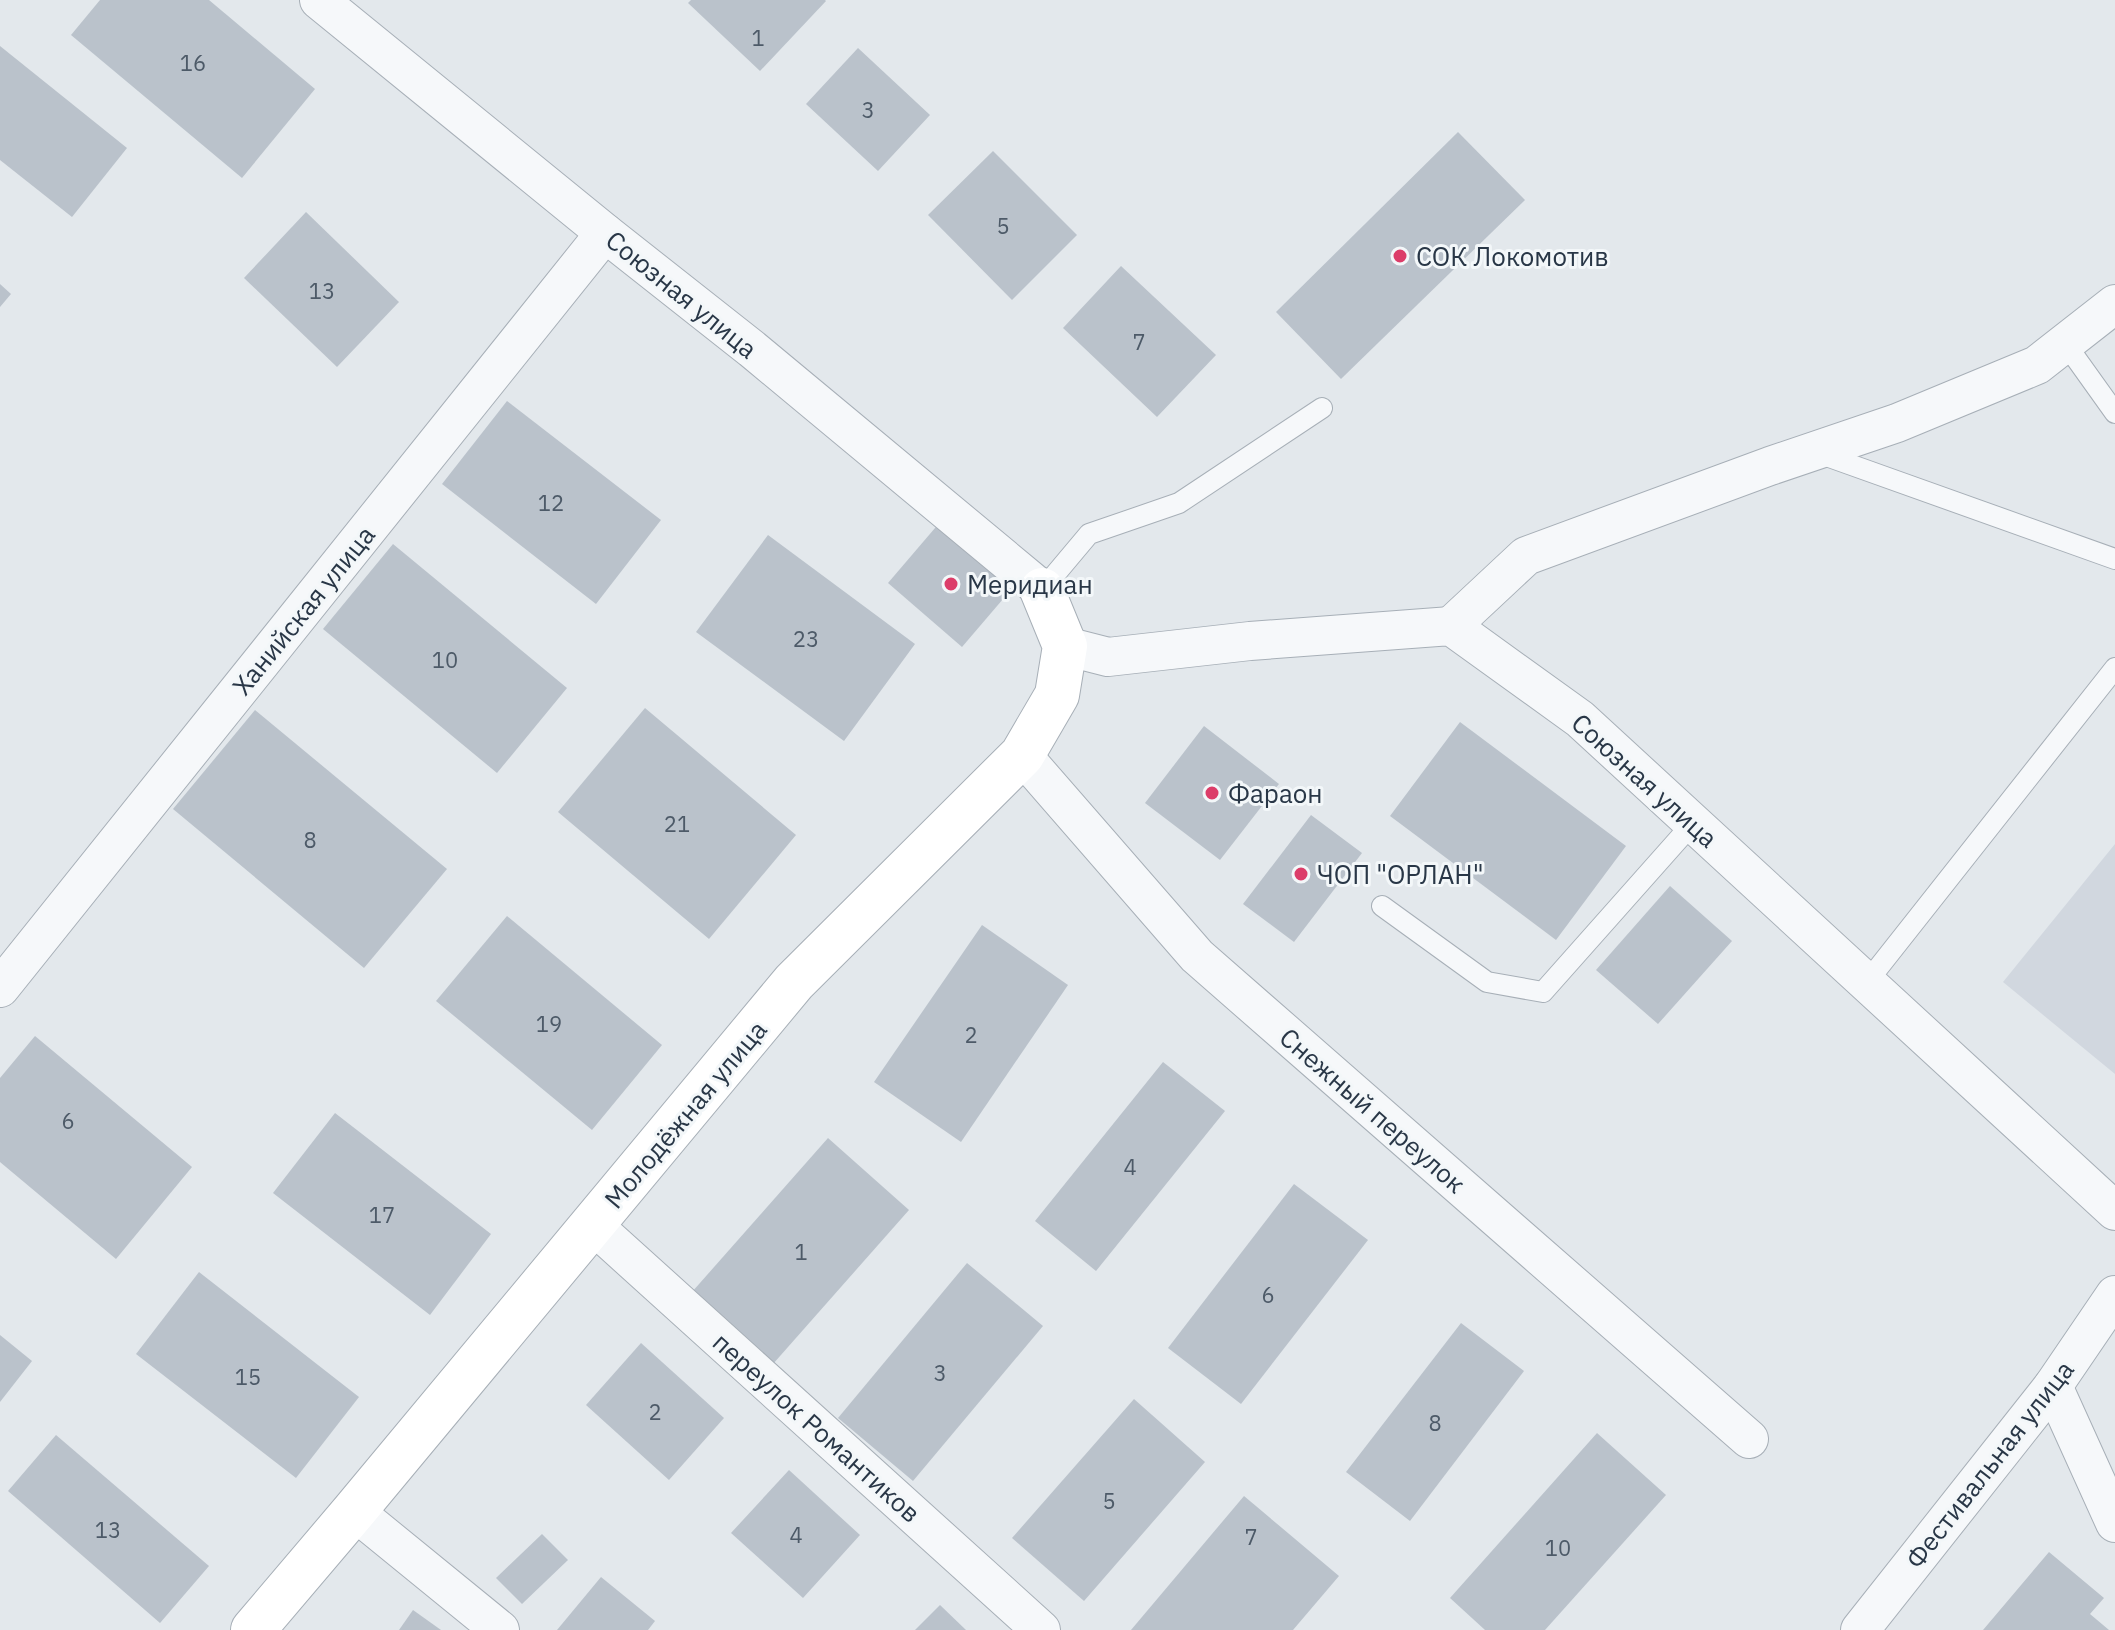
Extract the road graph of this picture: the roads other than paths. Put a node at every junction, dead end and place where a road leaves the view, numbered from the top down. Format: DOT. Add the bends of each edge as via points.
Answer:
graph roads {
  1 [pos="319,0"];
  2 [pos="605,233"];
  3 [pos="2115,304"];
  4 [pos="2065,343"];
  5 [pos="1322,408"];
  6 [pos="2115,413"];
  7 [pos="1814,451"];
  8 [pos="2115,559"];
  9 [pos="1042,590"];
  10 [pos="1451,626"];
  11 [pos="1065,646"];
  12 [pos="2115,668"];
  13 [pos="1022,755"];
  14 [pos="1693,823"];
  15 [pos="1382,906"];
  16 [pos="1867,982"];
  17 [pos="0,988"];
  18 [pos="2115,1211"];
  19 [pos="593,1225"];
  20 [pos="2115,1295"];
  21 [pos="2053,1386"];
  22 [pos="1749,1439"];
  23 [pos="354,1511"];
  24 [pos="2115,1523"];
  25 [pos="253,1630"];
  26 [pos="500,1630"];
  27 [pos="1041,1630"];
  28 [pos="1860,1630"];
  1 -- 2 [label="street, Союзная улица"];
  2 -- 9 [label="street, Союзная улица"];
  2 -- 17 [label="street, Ханийская улица"];
  3 -- 4 [label="street"];
  4 -- 6 [label="lane"];
  4 -- 7 [label="street" via="2037,365"];
  5 -- 9 [label="lane" via="1179,503 1089,534"];
  7 -- 8 [label="lane"];
  7 -- 10 [label="street" via="1526,556"];
  9 -- 11 [label="street"];
  10 -- 11 [label="street" via="1108,657"];
  10 -- 14 [label="street, Союзная улица" via="1580,719"];
  11 -- 13 [label="street, Молодёжная улица" via="1057,695"];
  12 -- 16 [label="lane"];
  13 -- 19 [label="street, Молодёжная улица" via="794,982"];
  13 -- 22 [label="street, Снежный переулок" via="1197,956"];
  14 -- 15 [label="lane" via="1543,992 1487,982"];
  14 -- 16 [label="street, Союзная улица"];
  16 -- 18 [label="street, Союзная улица"];
  19 -- 23 [label="street, Молодёжная улица"];
  19 -- 27 [label="street, переулок Романтиков"];
  20 -- 21 [label="street, Фестивальная улица"];
  21 -- 24 [label="street"];
  21 -- 28 [label="street, Фестивальная улица"];
  23 -- 25 [label="street, Молодёжная улица"];
  23 -- 26 [label="street"];
}
